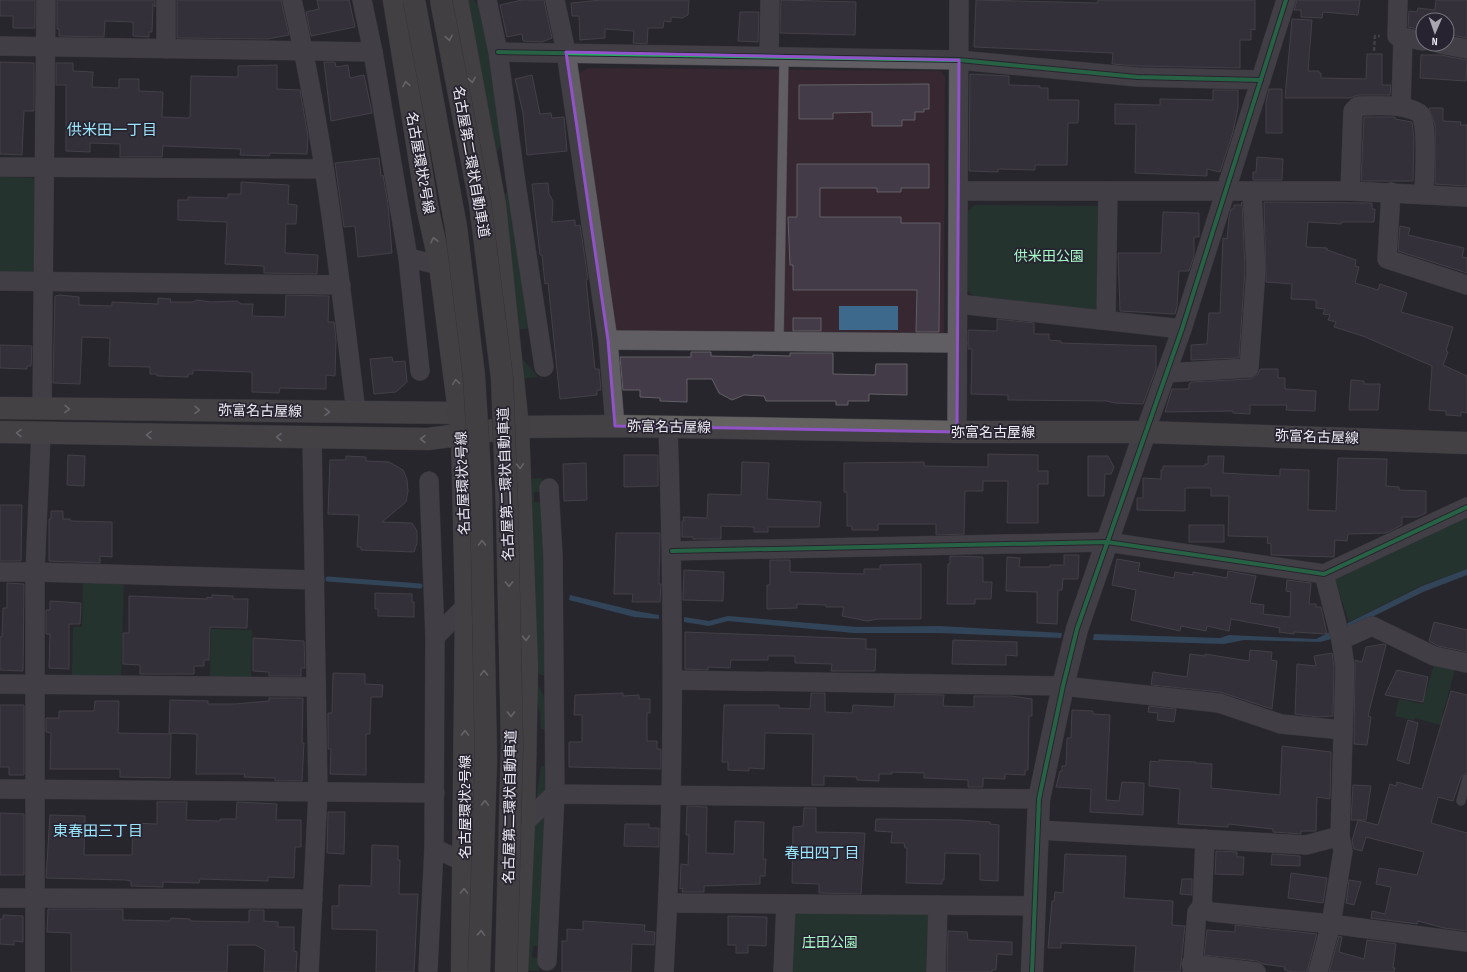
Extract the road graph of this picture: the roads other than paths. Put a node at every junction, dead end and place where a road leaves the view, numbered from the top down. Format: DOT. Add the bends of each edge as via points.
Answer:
graph roads {
  1 [pos="46,0"];
  2 [pos="166,0"];
  3 [pos="292,0"];
  4 [pos="362,0"];
  5 [pos="394,0"];
  6 [pos="414,0"];
  7 [pos="441,0"];
  8 [pos="457,0"];
  9 [pos="487,0"];
  10 [pos="555,0"];
  11 [pos="770,0"];
  12 [pos="959,0"];
  13 [pos="1286,0"];
  14 [pos="1398,0"];
  15 [pos="1403,37"];
  16 [pos="1415,39"];
  17 [pos="0,46"];
  18 [pos="45,47"];
  19 [pos="1455,47"];
  20 [pos="166,48"];
  21 [pos="1467,49"];
  22 [pos="304,51"];
  23 [pos="373,52"];
  24 [pos="498,52"];
  25 [pos="566,52"];
  26 [pos="777,56"];
  27 [pos="959,60"];
  28 [pos="1261,80"];
  29 [pos="1401,107"];
  30 [pos="0,166"];
  31 [pos="44,167"];
  32 [pos="324,169"];
  33 [pos="515,177"];
  34 [pos="959,191"];
  35 [pos="1252,191"];
  36 [pos="1350,191"];
  37 [pos="1108,192"];
  38 [pos="1226,192"];
  39 [pos="1391,192"];
  40 [pos="1424,194"];
  41 [pos="1467,197"];
  42 [pos="495,205"];
  43 [pos="408,258"];
  44 [pos="440,265"];
  45 [pos="0,281"];
  46 [pos="43,281"];
  47 [pos="341,285"];
  48 [pos="1467,285"];
  49 [pos="959,304"];
  50 [pos="1106,320"];
  51 [pos="1182,329"];
  52 [pos="608,340"];
  53 [pos="779,341"];
  54 [pos="958,343"];
  55 [pos="544,367"];
  56 [pos="420,371"];
  57 [pos="1166,373"];
  58 [pos="0,408"];
  59 [pos="42,409"];
  60 [pos="356,412"];
  61 [pos="460,413"];
  62 [pos="614,426"];
  63 [pos="518,427"];
  64 [pos="668,427"];
  65 [pos="0,432"];
  66 [pos="957,432"];
  67 [pos="1145,432"];
  68 [pos="41,433"];
  69 [pos="462,435"];
  70 [pos="312,438"];
  71 [pos="1467,443"];
  72 [pos="429,481"];
  73 [pos="549,488"];
  74 [pos="1467,507"];
  75 [pos="1108,542"];
  76 [pos="672,551"];
  77 [pos="0,572"];
  78 [pos="36,572"];
  79 [pos="1324,574"];
  80 [pos="315,580"];
  81 [pos="466,606"];
  82 [pos="1339,634"];
  83 [pos="434,637"];
  84 [pos="1467,663"];
  85 [pos="527,667"];
  86 [pos="673,680"];
  87 [pos="0,684"];
  88 [pos="35,684"];
  89 [pos="1063,686"];
  90 [pos="316,687"];
  91 [pos="555,694"];
  92 [pos="1343,730"];
  93 [pos="1467,779"];
  94 [pos="0,789"];
  95 [pos="35,790"];
  96 [pos="318,792"];
  97 [pos="435,793"];
  98 [pos="555,794"];
  99 [pos="672,796"];
  100 [pos="1039,799"];
  101 [pos="1461,800"];
  102 [pos="524,823"];
  103 [pos="1038,830"];
  104 [pos="1340,836"];
  105 [pos="1205,839"];
  106 [pos="434,848"];
  107 [pos="464,862"];
  108 [pos="0,898"];
  109 [pos="35,898"];
  110 [pos="313,899"];
  111 [pos="668,903"];
  112 [pos="786,904"];
  113 [pos="938,905"];
  114 [pos="1035,906"];
  115 [pos="1202,907"];
  116 [pos="1331,924"];
  117 [pos="1467,942"];
  118 [pos="548,961"];
  119 [pos="1192,968"];
  120 [pos="428,969"];
  121 [pos="35,972"];
  122 [pos="309,972"];
  123 [pos="462,972"];
  124 [pos="480,972"];
  125 [pos="506,972"];
  126 [pos="517,972"];
  127 [pos="664,972"];
  128 [pos="783,972"];
  129 [pos="936,972"];
  130 [pos="1032,972"];
  131 [pos="1256,972"];
  132 [pos="1318,972"];
  1 -- 18 [label="street"];
  2 -- 20 [label="street"];
  3 -- 22 [label="street"];
  4 -- 23 [label="street"];
  44 -- 5 [label="highway, 名古屋環状2号線, one-way" via="423,183"];
  124 -- 6 [label="highway, 名古屋第二環状自動車道, one-way, bridge" via="486,760 480,492 474,376 456,227"];
  7 -- 125 [label="highway, 名古屋第二環状自動車道, one-way, bridge" via="480,203 502,378 512,745"];
  8 -- 42 [label="highway, one-way"];
  9 -- 24 [label="street"];
  10 -- 25 [label="street"];
  11 -- 26 [label="street"];
  12 -- 27 [label="street"];
  13 -- 28 [label="street"];
  14 -- 15 [label="street" via="1397,36"];
  15 -- 16 [label="street"];
  15 -- 29 [label="street"];
  17 -- 18 [label="street"];
  18 -- 20 [label="street"];
  18 -- 31 [label="street"];
  19 -- 21 [label="street"];
  20 -- 22 [label="street"];
  22 -- 23 [label="street"];
  22 -- 32 [label="street"];
  23 -- 43 [label="street"];
  24 -- 25 [label="street"];
  24 -- 33 [label="street"];
  25 -- 26 [label="street"];
  25 -- 52 [label="street"];
  26 -- 27 [label="street"];
  26 -- 53 [label="lane"];
  27 -- 28 [label="street" via="1137,77"];
  27 -- 34 [label="street"];
  28 -- 38 [label="street"];
  29 -- 36 [label="street" via="1358,106 1353,111"];
  29 -- 40 [label="street" via="1420,113 1423,117"];
  30 -- 31 [label="street"];
  31 -- 32 [label="street"];
  31 -- 46 [label="street"];
  32 -- 47 [label="street"];
  33 -- 42 [label="street"];
  33 -- 55 [label="street"];
  34 -- 37 [label="street"];
  34 -- 49 [label="street"];
  35 -- 36 [label="street"];
  35 -- 38 [label="street"];
  35 -- 57 [label="street" via="1256,270 1249,368"];
  36 -- 39 [label="street"];
  37 -- 38 [label="street"];
  37 -- 50 [label="street"];
  38 -- 51 [label="street"];
  39 -- 40 [label="street"];
  39 -- 48 [label="street" via="1387,259"];
  40 -- 41 [label="street"];
  42 -- 63 [label="highway"];
  43 -- 44 [label="street"];
  43 -- 56 [label="street"];
  61 -- 44 [label="highway, 名古屋環状2号線, one-way"];
  45 -- 46 [label="street"];
  46 -- 47 [label="street"];
  46 -- 59 [label="street"];
  47 -- 60 [label="street"];
  49 -- 50 [label="street"];
  49 -- 54 [label="street"];
  50 -- 51 [label="street"];
  51 -- 57 [label="street"];
  52 -- 53 [label="street"];
  52 -- 62 [label="street"];
  53 -- 54 [label="street"];
  54 -- 66 [label="street"];
  57 -- 67 [label="street"];
  58 -- 59 [label="main road, 弥富名古屋線"];
  59 -- 60 [label="main road, 弥富名古屋線, one-way"];
  60 -- 61 [label="main road, 弥富名古屋線"];
  61 -- 63 [label="main road, 弥富名古屋線"];
  61 -- 69 [label="highway, 名古屋環状2号線"];
  62 -- 63 [label="main road, 弥富名古屋線"];
  62 -- 64 [label="main road, 弥富名古屋線"];
  63 -- 69 [label="main road, 弥富名古屋線"];
  63 -- 85 [label="highway, one-way"];
  64 -- 66 [label="main road, 弥富名古屋線"];
  64 -- 76 [label="street"];
  68 -- 65 [label="main road, 弥富名古屋線, one-way"];
  66 -- 67 [label="main road, 弥富名古屋線"];
  67 -- 71 [label="main road, 弥富名古屋線"];
  67 -- 75 [label="street"];
  70 -- 68 [label="main road, 弥富名古屋線, one-way"];
  68 -- 78 [label="street"];
  69 -- 70 [label="main road, 弥富名古屋線, one-way" via="428,439"];
  69 -- 81 [label="highway, 名古屋環状2号線"];
  70 -- 80 [label="street"];
  72 -- 83 [label="street"];
  73 -- 91 [label="street" via="553,556"];
  74 -- 79 [label="street"];
  75 -- 76 [label="street"];
  75 -- 79 [label="street"];
  75 -- 89 [label="street" via="1077,629"];
  76 -- 86 [label="street"];
  77 -- 78 [label="street"];
  78 -- 80 [label="street"];
  78 -- 88 [label="street"];
  79 -- 82 [label="street"];
  80 -- 90 [label="street"];
  81 -- 83 [label="street"];
  107 -- 81 [label="highway, 名古屋環状2号線, one-way"];
  82 -- 84 [label="street" via="1372,626 1434,656"];
  82 -- 92 [label="street" via="1346,667"];
  83 -- 97 [label="street"];
  85 -- 91 [label="street"];
  85 -- 102 [label="highway"];
  86 -- 89 [label="street"];
  86 -- 99 [label="street"];
  87 -- 88 [label="street"];
  88 -- 90 [label="street"];
  88 -- 95 [label="street"];
  89 -- 92 [label="street" via="1220,704 1282,724"];
  89 -- 100 [label="street"];
  90 -- 96 [label="street"];
  91 -- 98 [label="street"];
  92 -- 104 [label="street"];
  93 -- 101 [label="lane"];
  94 -- 95 [label="street"];
  95 -- 96 [label="street"];
  95 -- 109 [label="street"];
  96 -- 97 [label="street"];
  96 -- 110 [label="street"];
  97 -- 106 [label="street"];
  98 -- 99 [label="street"];
  98 -- 102 [label="street"];
  98 -- 118 [label="street"];
  99 -- 100 [label="street"];
  99 -- 111 [label="street"];
  100 -- 103 [label="street"];
  102 -- 126 [label="highway"];
  103 -- 105 [label="street"];
  103 -- 114 [label="street"];
  104 -- 105 [label="street" via="1306,845"];
  104 -- 116 [label="street" via="1343,851"];
  105 -- 115 [label="street"];
  106 -- 107 [label="street"];
  106 -- 120 [label="street"];
  123 -- 107 [label="highway, 名古屋環状2号線, one-way"];
  108 -- 109 [label="street"];
  109 -- 110 [label="street"];
  109 -- 121 [label="street"];
  110 -- 122 [label="street"];
  111 -- 112 [label="street"];
  111 -- 127 [label="street"];
  112 -- 113 [label="street"];
  112 -- 128 [label="street"];
  113 -- 114 [label="street"];
  113 -- 129 [label="street"];
  114 -- 130 [label="street"];
  115 -- 116 [label="street" via="1211,912"];
  115 -- 119 [label="street" via="1197,912"];
  116 -- 117 [label="street"];
  116 -- 132 [label="street"];
  119 -- 131 [label="street"];
}
